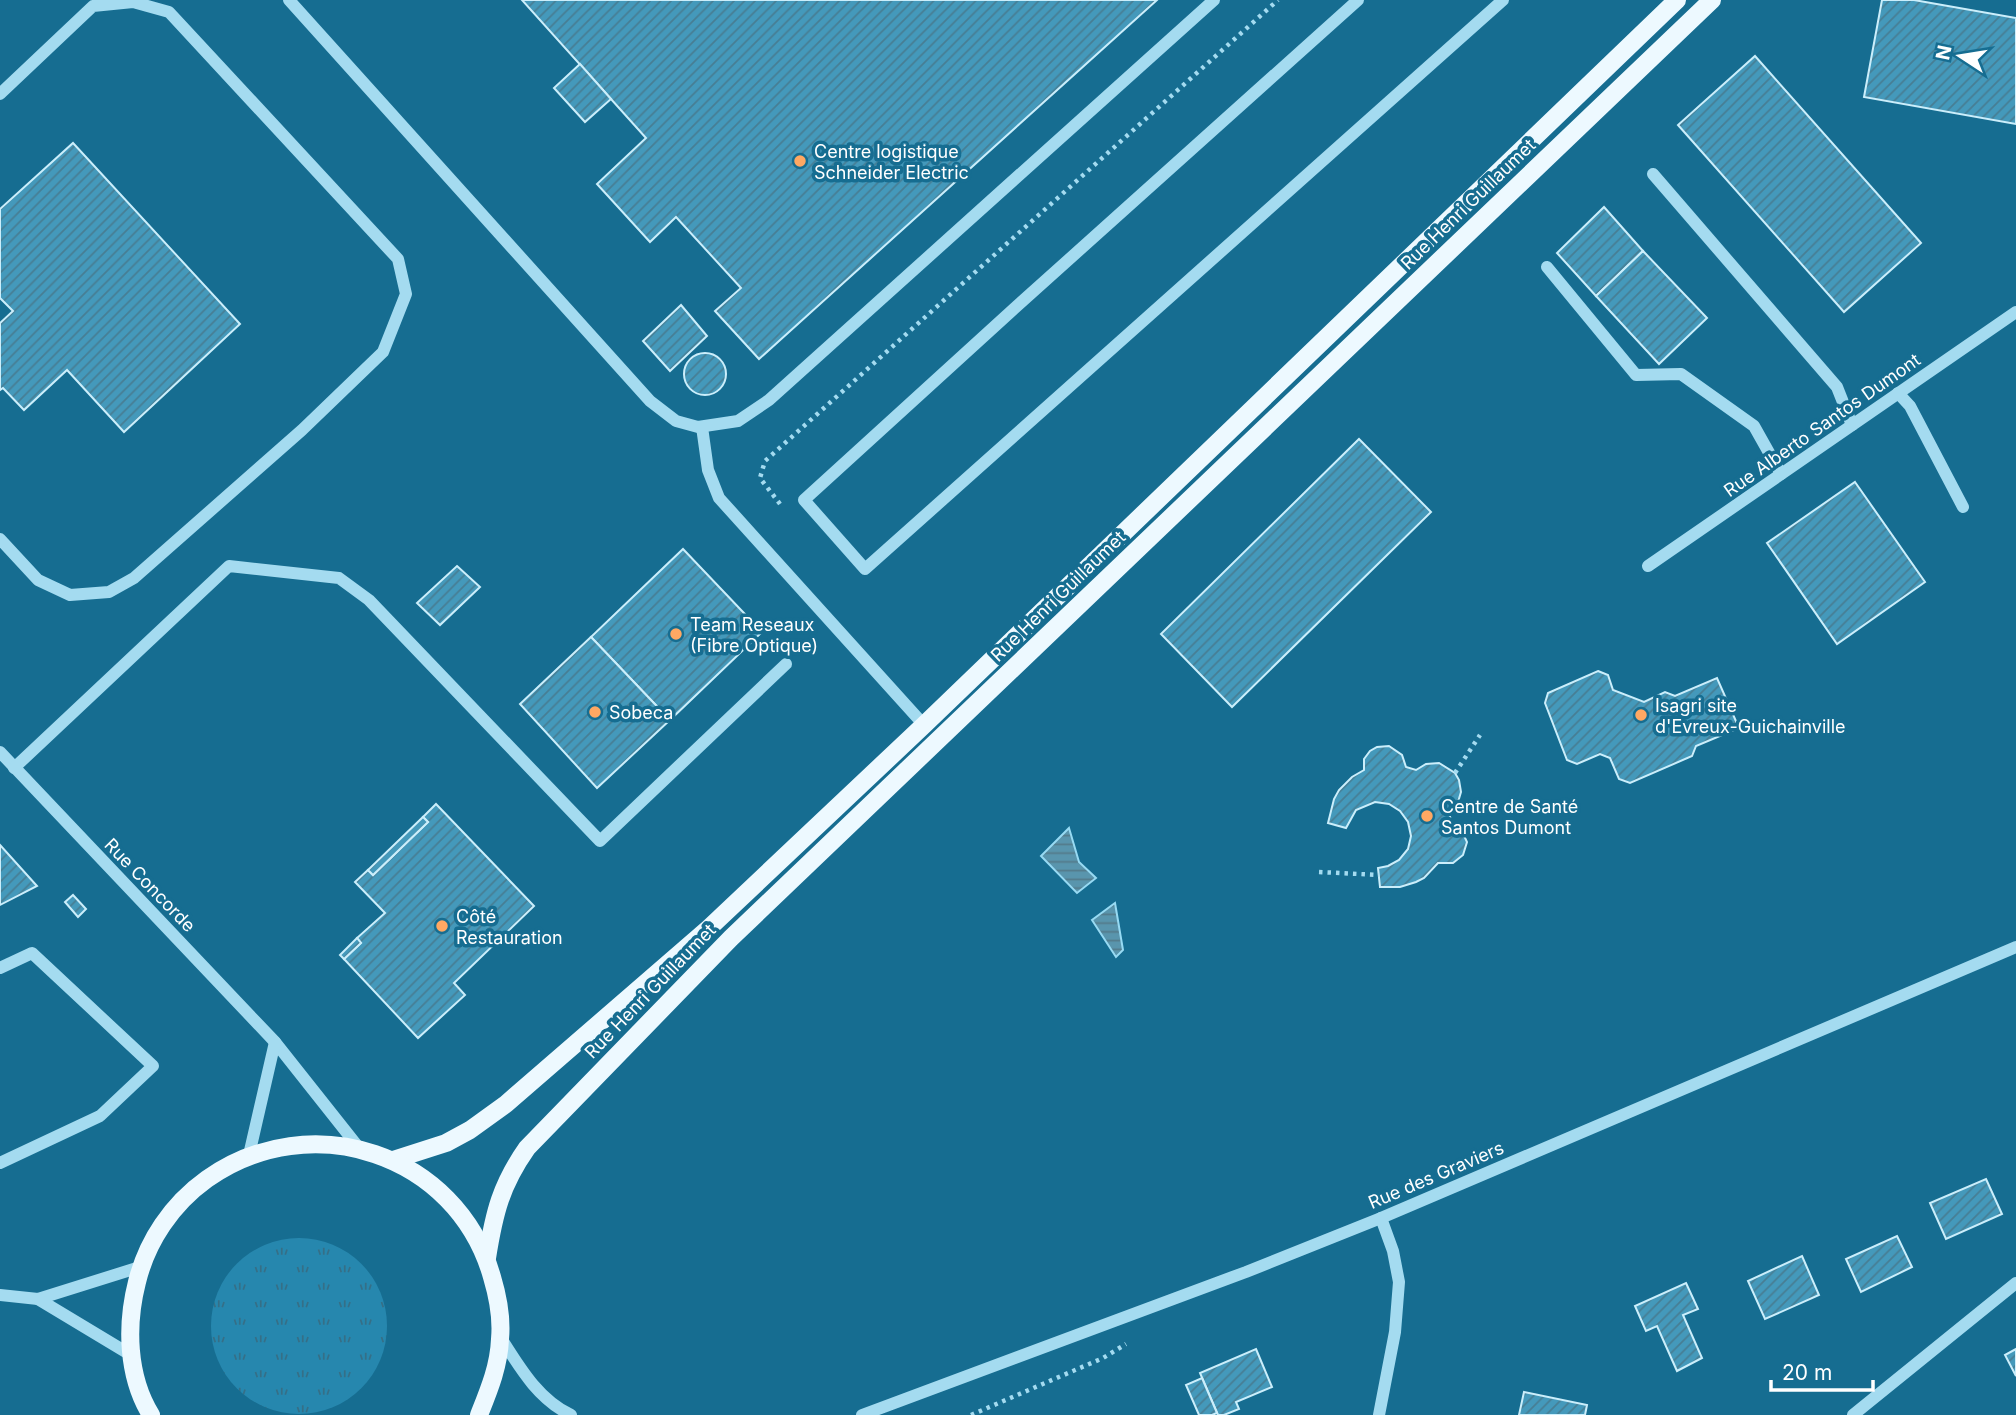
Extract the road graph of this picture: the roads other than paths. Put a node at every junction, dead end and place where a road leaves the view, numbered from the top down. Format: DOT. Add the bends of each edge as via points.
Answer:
graph roads {
  1 [pos="289,0"];
  2 [pos="1214,0"];
  3 [pos="1359,0"];
  4 [pos="1503,0"];
  5 [pos="1677,0"];
  6 [pos="1712,0"];
  7 [pos="0,94"];
  8 [pos="1653,174"];
  9 [pos="1547,267"];
  10 [pos="2016,312"];
  11 [pos="1898,393"];
  12 [pos="1852,425"];
  13 [pos="702,427"];
  14 [pos="1782,474"];
  15 [pos="1964,506"];
  16 [pos="0,539"];
  17 [pos="1648,566"];
  18 [pos="786,664"];
  19 [pos="924,725"];
  20 [pos="0,752"];
  21 [pos="14,768"];
  22 [pos="2016,947"];
  23 [pos="0,968"];
  24 [pos="275,1042"];
  25 [pos="359,1149"];
  26 [pos="249,1155"];
  27 [pos="393,1160"];
  28 [pos="0,1163"];
  29 [pos="1381,1218"];
  30 [pos="487,1258"];
  31 [pos="140,1267"];
  32 [pos="2016,1283"];
  33 [pos="0,1295"];
  34 [pos="38,1299"];
  35 [pos="501,1338"];
  36 [pos="131,1355"];
  37 [pos="143,1410"];
  38 [pos="479,1415"];
  39 [pos="571,1415"];
  40 [pos="862,1415"];
  41 [pos="1379,1415"];
  42 [pos="1853,1415"];
  1 -- 13 [label="street" via="650,401 676,421"];
  2 -- 13 [label="street" via="769,400 737,421"];
  3 -- 4 [label="street" via="804,500 865,569"];
  5 -- 19 [label="main road, Rue Henri Guillaumet"];
  6 -- 30 [label="main road, Rue Henri Guillaumet" via="721,948 527,1148 502,1190"];
  7 -- 16 [label="street" via="93,6 134,2 169,12 398,259 406,294 383,352 134,578 109,592 70,596 38,580"];
  8 -- 12 [label="street" via="1837,387"];
  9 -- 14 [label="street" via="1636,374 1681,374 1754,426"];
  10 -- 11 [label="street, Rue Alberto Santos Dumont"];
  11 -- 12 [label="street, Rue Alberto Santos Dumont"];
  11 -- 15 [label="street"];
  12 -- 14 [label="street, Rue Alberto Santos Dumont"];
  13 -- 19 [label="street" via="708,470 719,498"];
  14 -- 17 [label="street, Rue Alberto Santos Dumont"];
  18 -- 21 [label="street" via="600,841 369,600 338,578 229,566"];
  19 -- 27 [label="main road, Rue Henri Guillaumet" via="709,928 506,1104 446,1143"];
  20 -- 21 [label="street, Rue Concorde"];
  21 -- 24 [label="street, Rue Concorde"];
  22 -- 29 [label="street, Rue des Graviers"];
  23 -- 28 [label="street" via="32,953 153,1066 100,1116"];
  24 -- 25 [label="street, Rue Concorde"];
  24 -- 26 [label="street"];
  25 -- 26 [label="main road" via="322,1143"];
  25 -- 27 [label="main road"];
  26 -- 31 [label="main road" via="220,1170 172,1211"];
  27 -- 30 [label="main road" via="449,1200"];
  29 -- 40 [label="street, Rue des Graviers"];
  29 -- 41 [label="street" via="1399,1282"];
  30 -- 35 [label="main road" via="498,1298"];
  31 -- 34 [label="street"];
  31 -- 36 [label="main road" via="130,1325"];
  32 -- 42 [label="street"];
  33 -- 34 [label="street"];
  34 -- 36 [label="street"];
  35 -- 38 [label="main road" via="493,1381"];
  35 -- 39 [label="street" via="525,1375 554,1407"];
  36 -- 37 [label="main road"];
}
